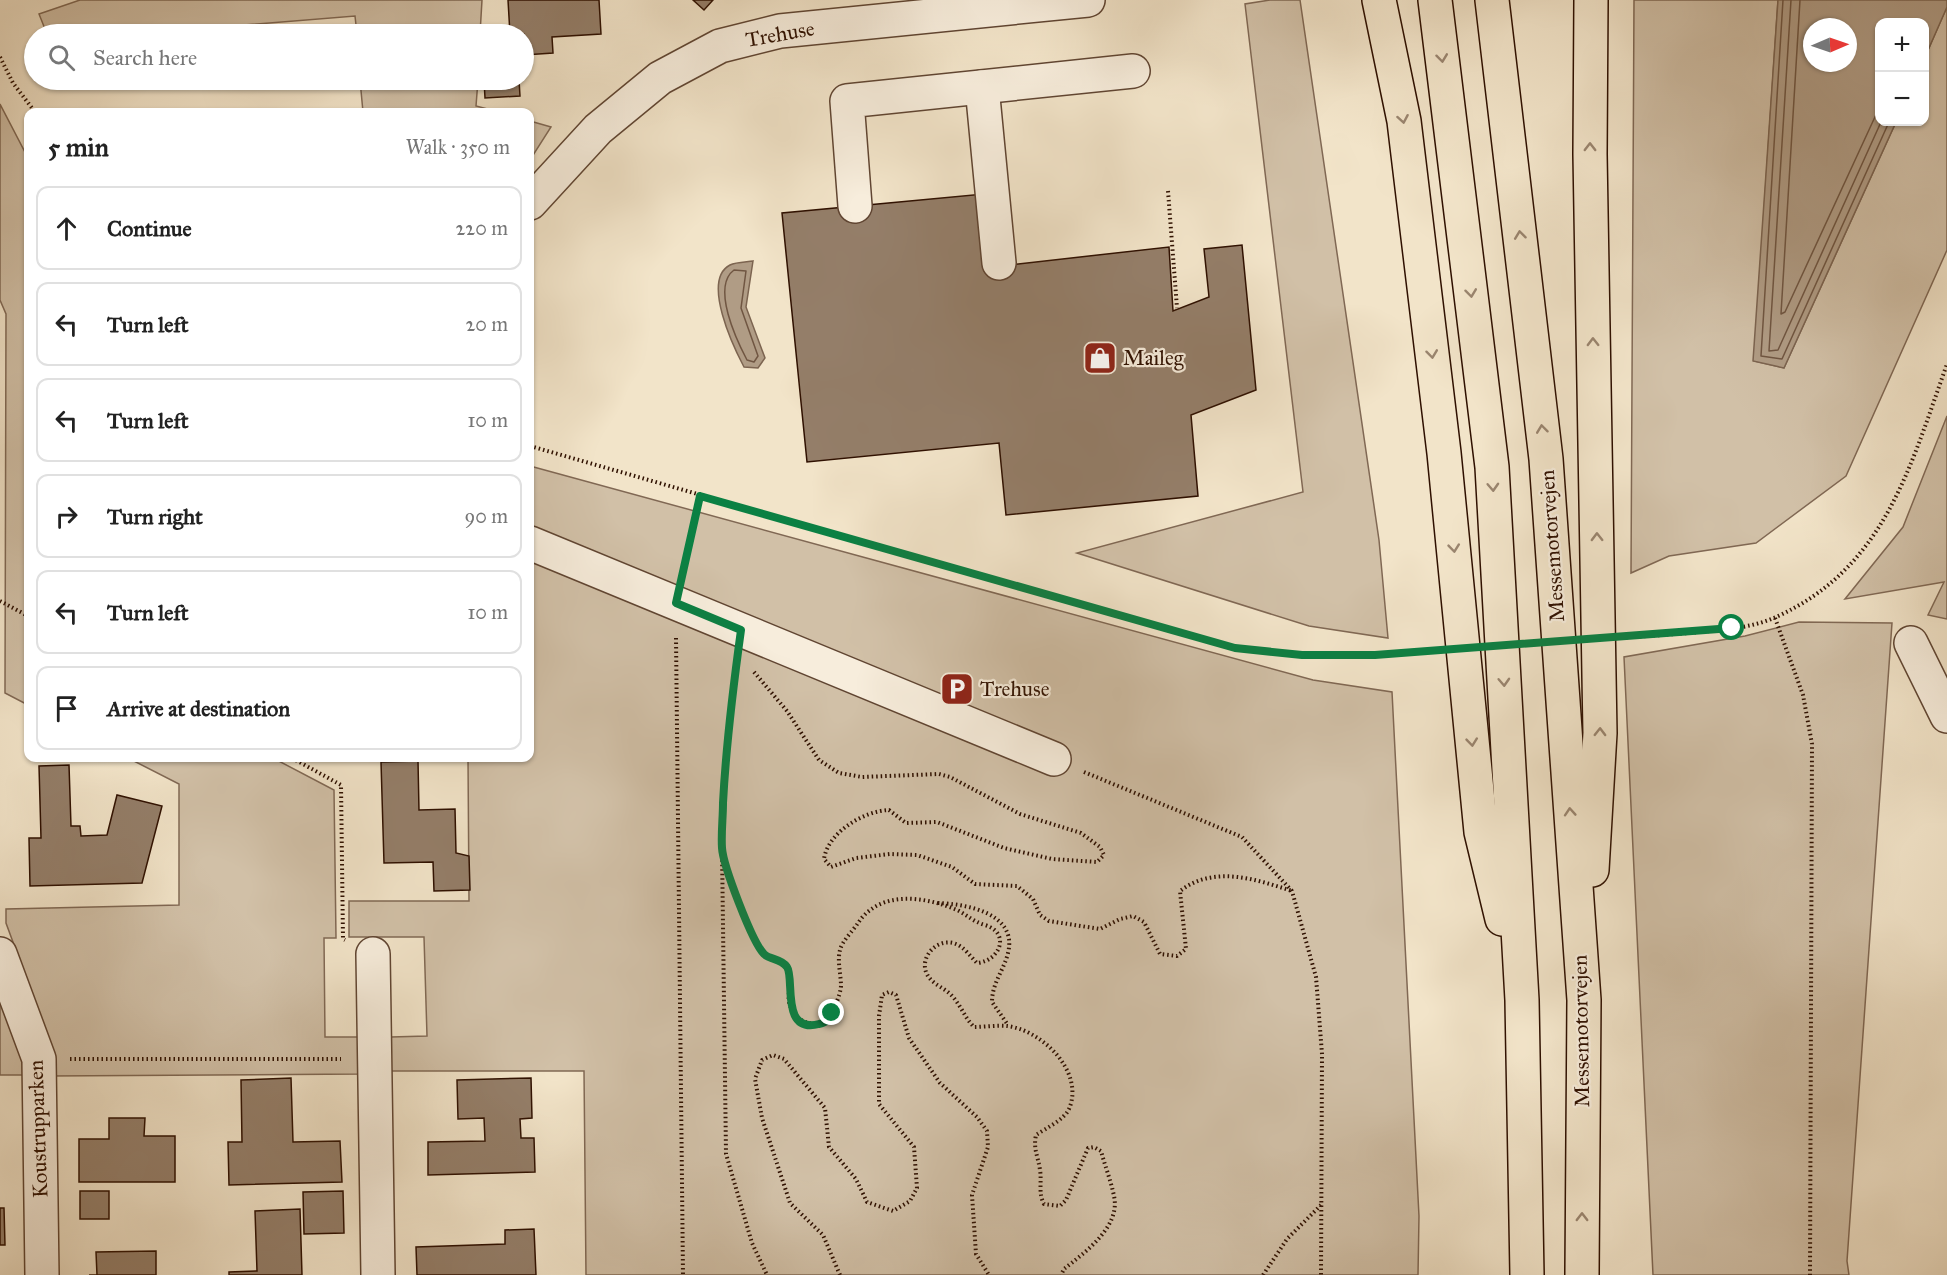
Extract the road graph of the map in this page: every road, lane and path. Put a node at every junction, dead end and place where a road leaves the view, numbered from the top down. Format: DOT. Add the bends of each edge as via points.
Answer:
graph roads {
  1 [pos="1088,0"];
  2 [pos="1379,0"];
  3 [pos="1435,0"];
  4 [pos="1492,0"];
  5 [pos="1591,0"];
  6 [pos="0,57"];
  7 [pos="1133,71"];
  8 [pos="989,86"];
  9 [pos="32,108"];
  10 [pos="1168,191"];
  11 [pos="534,199"];
  12 [pos="855,206"];
  13 [pos="1005,263"];
  14 [pos="1177,308"];
  15 [pos="1947,364"];
  16 [pos="534,447"];
  17 [pos="700,496"];
  18 [pos="534,545"];
  19 [pos="0,601"];
  20 [pos="676,603"];
  21 [pos="24,614"];
  22 [pos="1775,618"];
  23 [pos="740,642"];
  24 [pos="1911,644"];
  25 [pos="1947,716"];
  26 [pos="1054,759"];
  27 [pos="299,762"];
  28 [pos="722,850"];
  29 [pos="1292,891"];
  30 [pos="931,903"];
  31 [pos="0,954"];
  32 [pos="373,954"];
  33 [pos="1522,1000"];
  34 [pos="1584,1000"];
  35 [pos="1008,1026"];
  36 [pos="39,1059"];
  37 [pos="375,1059"];
  38 [pos="1322,1205"];
  39 [pos="42,1275"];
  40 [pos="378,1275"];
  41 [pos="683,1275"];
  42 [pos="767,1275"];
  43 [pos="840,1275"];
  44 [pos="989,1275"];
  45 [pos="1061,1275"];
  46 [pos="1263,1275"];
  47 [pos="1321,1275"];
  48 [pos="1527,1275"];
  49 [pos="1582,1275"];
  50 [pos="1809,1275"];
  1 -- 11 [label="street, Trehuse" via="780,31 720,46 660,78 598,129"];
  2 -- 33 [label="highway, one-way" via="1404,122 1444,453 1481,832"];
  3 -- 33 [label="highway, one-way" via="1492,466"];
  34 -- 4 [label="highway, Messemotorvejen, one-way" via="1546,459"];
  34 -- 5 [label="highway, one-way" via="1600,733"];
  6 -- 9 [label="path"];
  7 -- 8 [label="street"];
  8 -- 12 [label="street" via="847,101"];
  8 -- 13 [label="street"];
  10 -- 14 [label="path"];
  15 -- 22 [label="path" via="1901,490 1873,540 1825,588"];
  16 -- 17 [label="path"];
  17 -- 20 [label="path"];
  17 -- 22 [label="path, bridge" via="1235,648 1302,655 1375,655 1690,633"];
  18 -- 20 [label="street"];
  19 -- 21 [label="path"];
  20 -- 23 [label="street"];
  20 -- 41 [label="path"];
  22 -- 50 [label="path" via="1803,695 1812,744"];
  23 -- 26 [label="street"];
  23 -- 28 [label="path" via="726,746"];
  23 -- 29 [label="path" via="819,760 839,773 862,777 950,777 1020,814 1081,833 1100,847 1104,855 1097,862 1052,859 1004,848 938,822 906,824 888,810 862,816 829,844 824,859 831,867 856,858 917,855 952,867 975,884 1017,886 1033,899 1040,915 1049,921 1100,929 1133,916 1144,922 1160,954 1177,956 1186,949 1180,891 1192,882 1237,874"];
  24 -- 25 [label="street"];
  26 -- 29 [label="path" via="1242,837"];
  27 -- 32 [label="path" via="341,785 343,939"];
  28 -- 30 [label="path" via="749,927 764,954 788,967 789,1001 799,1019 808,1024 818,1025 832,1013 841,990 840,949 861,919 876,905 894,898"];
  28 -- 42 [label="path" via="726,1154 752,1243"];
  29 -- 38 [label="path" via="1317,977 1322,1054"];
  30 -- 35 [label="path" via="966,904 993,916 1006,930 1009,951 995,982 992,1002"];
  30 -- 35 [label="path" via="991,927 998,934 1000,945 989,962 977,963 959,945 939,944 924,960 928,977 953,996 974,1027"];
  31 -- 36 [label="street, Koustrupparken"];
  32 -- 37 [label="street"];
  33 -- 48 [label="highway"];
  49 -- 34 [label="highway, Messemotorvejen, one-way"];
  35 -- 45 [label="path" via="1046,1042 1071,1077 1070,1107 1036,1135 1034,1147 1044,1204 1060,1206 1065,1200 1091,1146 1101,1151 1114,1197 1114,1210 1098,1242"];
  36 -- 37 [label="path"];
  36 -- 39 [label="street, Koustrupparken"];
  37 -- 40 [label="street"];
  38 -- 46 [label="path" via="1287,1239"];
  38 -- 47 [label="path"];
  43 -- 44 [label="path" via="823,1235 790,1203 762,1118 754,1079 762,1060 773,1055 784,1059 825,1108 829,1147 856,1179 867,1202 893,1211 910,1201 917,1188 914,1147 879,1104 879,1016 882,995 890,992 896,995 909,1038 940,1083 987,1131 988,1147 972,1195 976,1254"];
}
